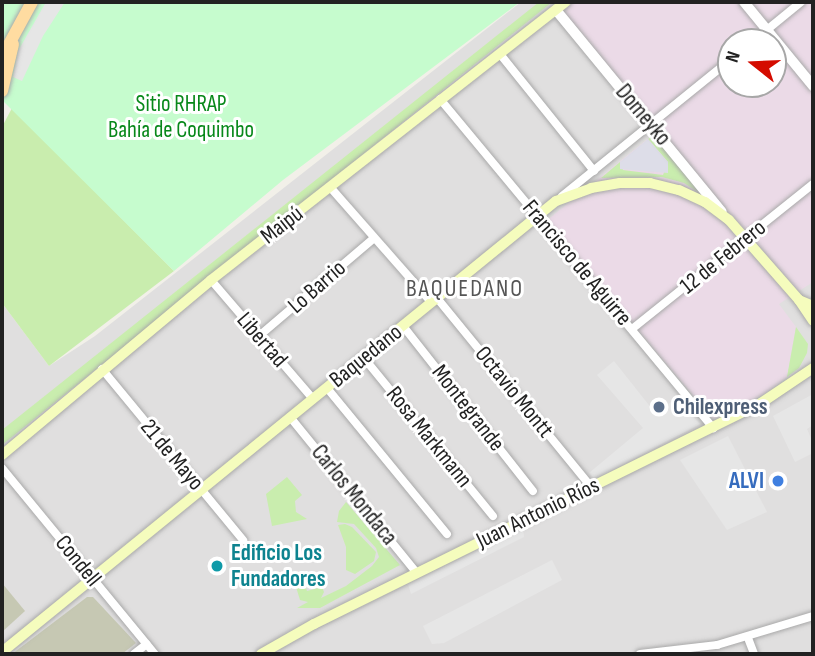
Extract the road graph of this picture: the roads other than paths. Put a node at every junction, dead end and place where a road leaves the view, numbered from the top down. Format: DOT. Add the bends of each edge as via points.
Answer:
graph roads {
  1 [pos="32,2"];
  2 [pos="566,2"];
  3 [pos="744,2"];
  4 [pos="801,2"];
  5 [pos="556,10"];
  6 [pos="764,28"];
  7 [pos="768,28"];
  8 [pos="14,33"];
  9 [pos="500,54"];
  10 [pos="787,55"];
  11 [pos="2,57"];
  12 [pos="717,71"];
  13 [pos="813,86"];
  14 [pos="2,91"];
  15 [pos="440,99"];
  16 [pos="651,125"];
  17 [pos="594,171"];
  18 [pos="813,184"];
  19 [pos="330,187"];
  20 [pos="556,201"];
  21 [pos="538,216"];
  22 [pos="729,220"];
  23 [pos="374,237"];
  24 [pos="745,239"];
  25 [pos="211,280"];
  26 [pos="435,300"];
  27 [pos="799,300"];
  28 [pos="813,306"];
  29 [pos="813,321"];
  30 [pos="402,326"];
  31 [pos="632,329"];
  32 [pos="259,336"];
  33 [pos="364,358"];
  34 [pos="102,369"];
  35 [pos="813,369"];
  36 [pos="327,388"];
  37 [pos="313,399"];
  38 [pos="290,417"];
  39 [pos="713,428"];
  40 [pos="2,454"];
  41 [pos="2,468"];
  42 [pos="592,487"];
  43 [pos="201,490"];
  44 [pos="533,491"];
  45 [pos="494,516"];
  46 [pos="447,534"];
  47 [pos="243,540"];
  48 [pos="417,573"];
  49 [pos="92,578"];
  50 [pos="813,616"];
  51 [pos="748,638"];
  52 [pos="147,644"];
  53 [pos="2,652"];
  54 [pos="134,654"];
  55 [pos="155,654"];
  56 [pos="261,654"];
  57 [pos="640,654"];
  58 [pos="754,654"];
  1 -- 8 [label="main road"];
  2 -- 5 [label="main road, Maipú"];
  3 -- 6 [label="street"];
  4 -- 7 [label="street"];
  5 -- 9 [label="main road, Maipú"];
  5 -- 16 [label="street, Domeyko"];
  8 -- 11 [label="main road"];
  8 -- 14 [label="main road"];
  9 -- 15 [label="main road, Maipú"];
  9 -- 17 [label="street"];
  10 -- 13 [label="street"];
  12 -- 16 [label="street, Baquedano"];
  15 -- 19 [label="main road, Maipú"];
  15 -- 21 [label="street, Francisco de Aguirre"];
  16 -- 17 [label="street, Baquedano"];
  16 -- 22 [label="street, Domeyko"];
  17 -- 20 [label="street, Baquedano"];
  18 -- 24 [label="street, 12 de Febrero"];
  19 -- 23 [label="street"];
  19 -- 25 [label="main road, Maipú"];
  20 -- 21 [label="main road, Baquedano"];
  20 -- 22 [label="main road, Domeyko" via="606,185 650,183 692,195"];
  21 -- 26 [label="main road, Baquedano"];
  21 -- 31 [label="street, Francisco de Aguirre"];
  22 -- 24 [label="main road, Domeyko"];
  23 -- 26 [label="street"];
  23 -- 32 [label="street, Lo Barrio"];
  24 -- 27 [label="main road, Domeyko"];
  24 -- 31 [label="street, 12 de Febrero"];
  25 -- 32 [label="street, Libertad"];
  25 -- 34 [label="main road, Maipú"];
  26 -- 30 [label="main road, Baquedano"];
  26 -- 42 [label="street, Octavio Montt"];
  27 -- 28 [label="main road, Domeyko"];
  27 -- 29 [label="main road"];
  30 -- 33 [label="main road, Baquedano"];
  30 -- 44 [label="street, Montegrande"];
  31 -- 39 [label="street, Francisco de Aguirre"];
  32 -- 37 [label="street, Libertad"];
  33 -- 36 [label="main road, Baquedano"];
  33 -- 45 [label="street, Rosa Markmann"];
  34 -- 40 [label="main road, Maipú"];
  34 -- 43 [label="street, 21 de Mayo"];
  35 -- 39 [label="main road, Juan Antonio Ríos" via="784,391"];
  36 -- 37 [label="main road, Baquedano"];
  36 -- 46 [label="street"];
  37 -- 38 [label="main road, Baquedano"];
  38 -- 43 [label="main road, Baquedano"];
  38 -- 48 [label="street, Carlos Mondaca"];
  39 -- 42 [label="main road, Juan Antonio Ríos"];
  41 -- 49 [label="street, Condell"];
  42 -- 48 [label="main road, Juan Antonio Ríos"];
  43 -- 47 [label="street, 21 de Mayo"];
  43 -- 49 [label="main road, Baquedano"];
  48 -- 56 [label="main road, Juan Antonio Ríos"];
  49 -- 52 [label="street, Condell"];
  49 -- 53 [label="main road, Baquedano"];
  50 -- 51 [label="street"];
  51 -- 57 [label="street"];
  51 -- 58 [label="street"];
  52 -- 54 [label="street"];
  52 -- 55 [label="street, Condell"];
}
